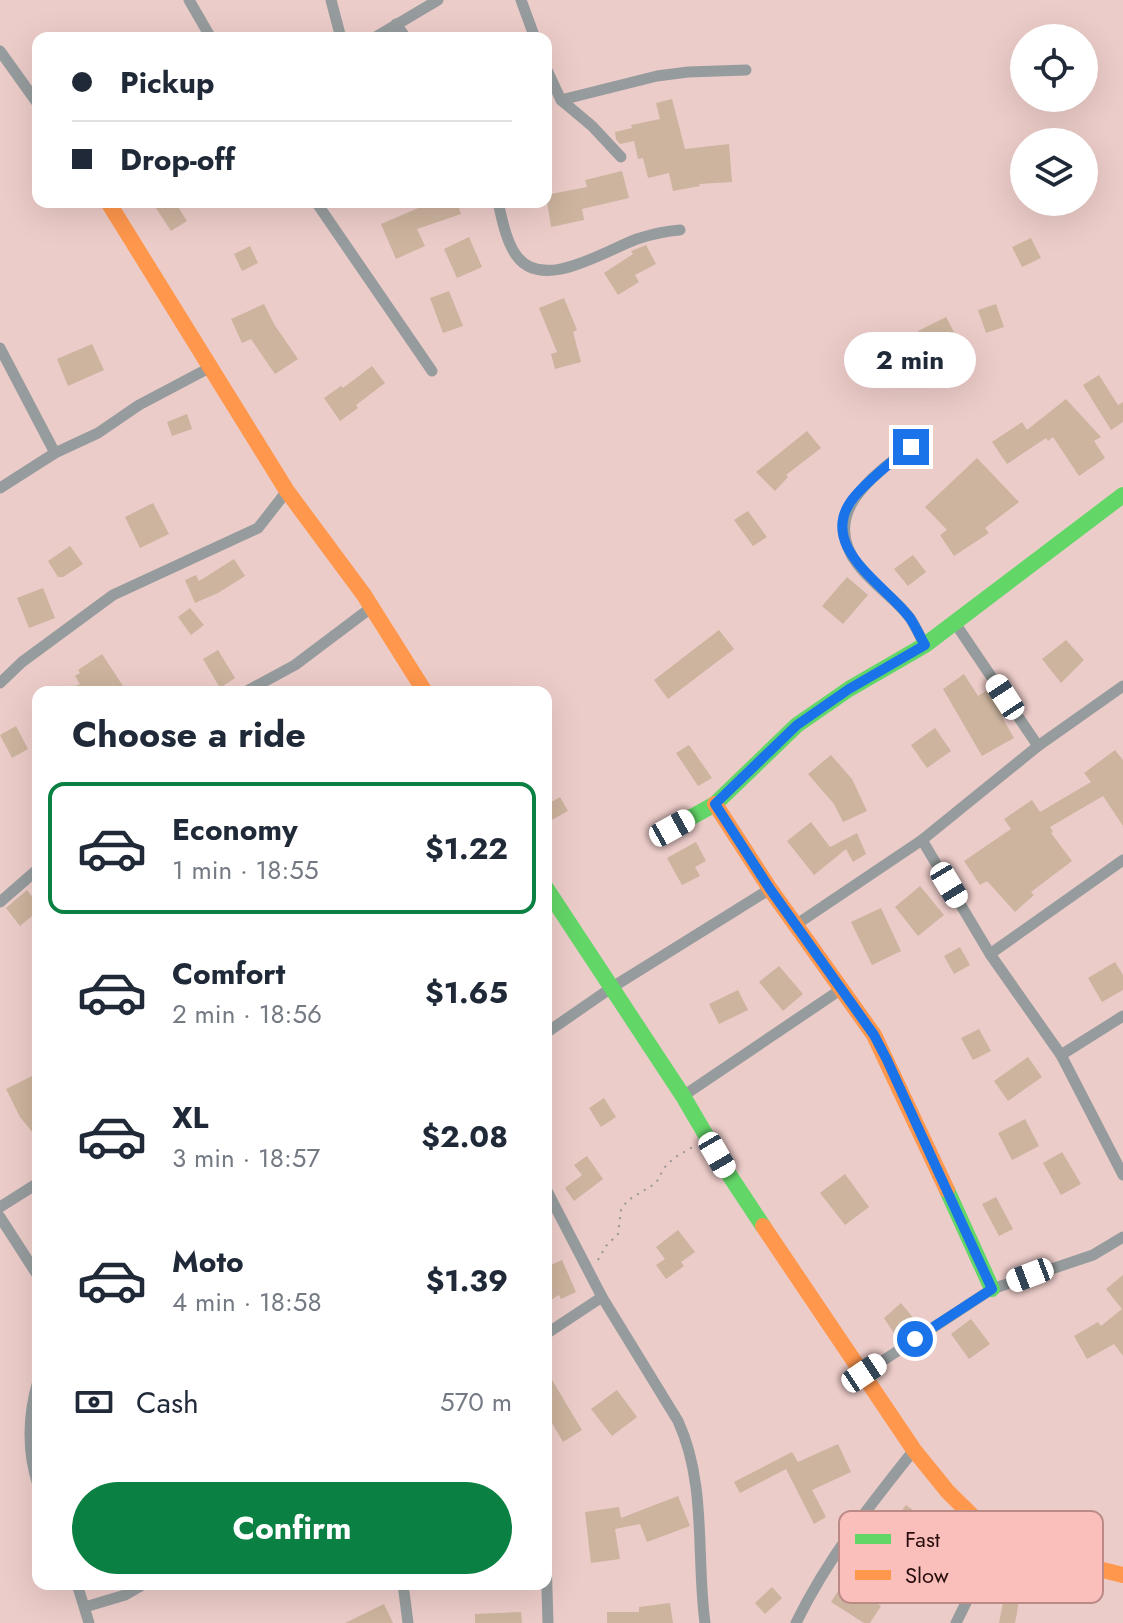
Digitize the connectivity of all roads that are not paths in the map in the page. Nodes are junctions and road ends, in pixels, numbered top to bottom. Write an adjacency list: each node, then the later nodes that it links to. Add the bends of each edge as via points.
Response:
1 (189, 0): 6 (street)
2 (331, 0): 7 (street)
3 (438, 0): 5 (street)
4 (521, 0): 10 (street)
5 (396, 24): 8 (street); 9 (street)
6 (208, 32)
7 (339, 32)
8 (383, 32)
9 (402, 32)
10 (533, 32)
11 (0, 51): 14 (street)
12 (746, 70): 15 (street, via 657,76)
13 (552, 81): 15 (street)
14 (32, 96)
15 (561, 100): 16 (street)
16 (621, 157)
17 (112, 208): 22 (street)
18 (320, 208): 23 (street)
19 (500, 208): 20 (street, via 517,257 530,268 546,271 564,270 638,239)
20 (680, 230)
21 (0, 348): 25 (street)
22 (211, 367): 25 (street); 27 (street)
23 (432, 371)
24 (924, 437): 31 (street, via 854,497 843,536 857,565 909,617)
25 (55, 453): 26 (street)
26 (0, 488)
27 (287, 491): 29 (street); 32 (street, via 258,528 113,595)
28 (1123, 495): 30 (street)
29 (372, 607): 33 (street, via 295,665); 34 (street)
30 (955, 623): 31 (street); 36 (street)
31 (925, 645): 37 (street, via 797,725)
32 (0, 683)
33 (256, 686)
34 (421, 686)
35 (1123, 686): 36 (street)
36 (1038, 746): 39 (street)
37 (715, 804): 38 (street); 42 (street)
38 (672, 828)
39 (922, 840): 45 (street); 46 (street)
40 (1123, 860): 46 (street)
41 (32, 874): 44 (street)
42 (770, 889): 45 (street); 47 (street)
43 (552, 897): 47 (street)
44 (0, 902)
45 (797, 924): 48 (street)
46 (990, 954): 51 (street)
47 (611, 988): 50 (street); 52 (street)
48 (840, 990): 52 (street); 60 (street, via 887,1060)
49 (1123, 1016): 51 (street)
50 (552, 1029)
51 (1061, 1055): 53 (street)
52 (683, 1096): 63 (street, via 744,1197)
53 (1123, 1175)
54 (32, 1187): 56 (street)
55 (552, 1201): 61 (street)
56 (0, 1207)
57 (0, 1217): 59 (street)
58 (1123, 1237): 60 (street, via 1093,1255)
59 (32, 1267)
60 (992, 1289): 63 (street)
61 (602, 1297): 62 (street); 81 (street, via 686,1439 698,1511)
62 (552, 1330)
63 (864, 1373): 65 (street)
64 (32, 1401): 66 (street)
65 (914, 1450): 67 (street); 68 (street)
66 (32, 1451)
67 (865, 1511)
68 (967, 1511)
69 (839, 1546): 82 (street)
70 (1103, 1570): 71 (street)
71 (1123, 1575)
72 (79, 1590): 77 (street)
73 (134, 1590): 77 (street)
74 (404, 1590): 79 (street)
75 (547, 1590): 80 (street)
76 (966, 1603): 83 (street)
77 (85, 1607): 78 (street)
78 (89, 1623)
79 (408, 1623)
80 (548, 1623)
81 (705, 1623)
82 (796, 1623)
83 (956, 1623)

